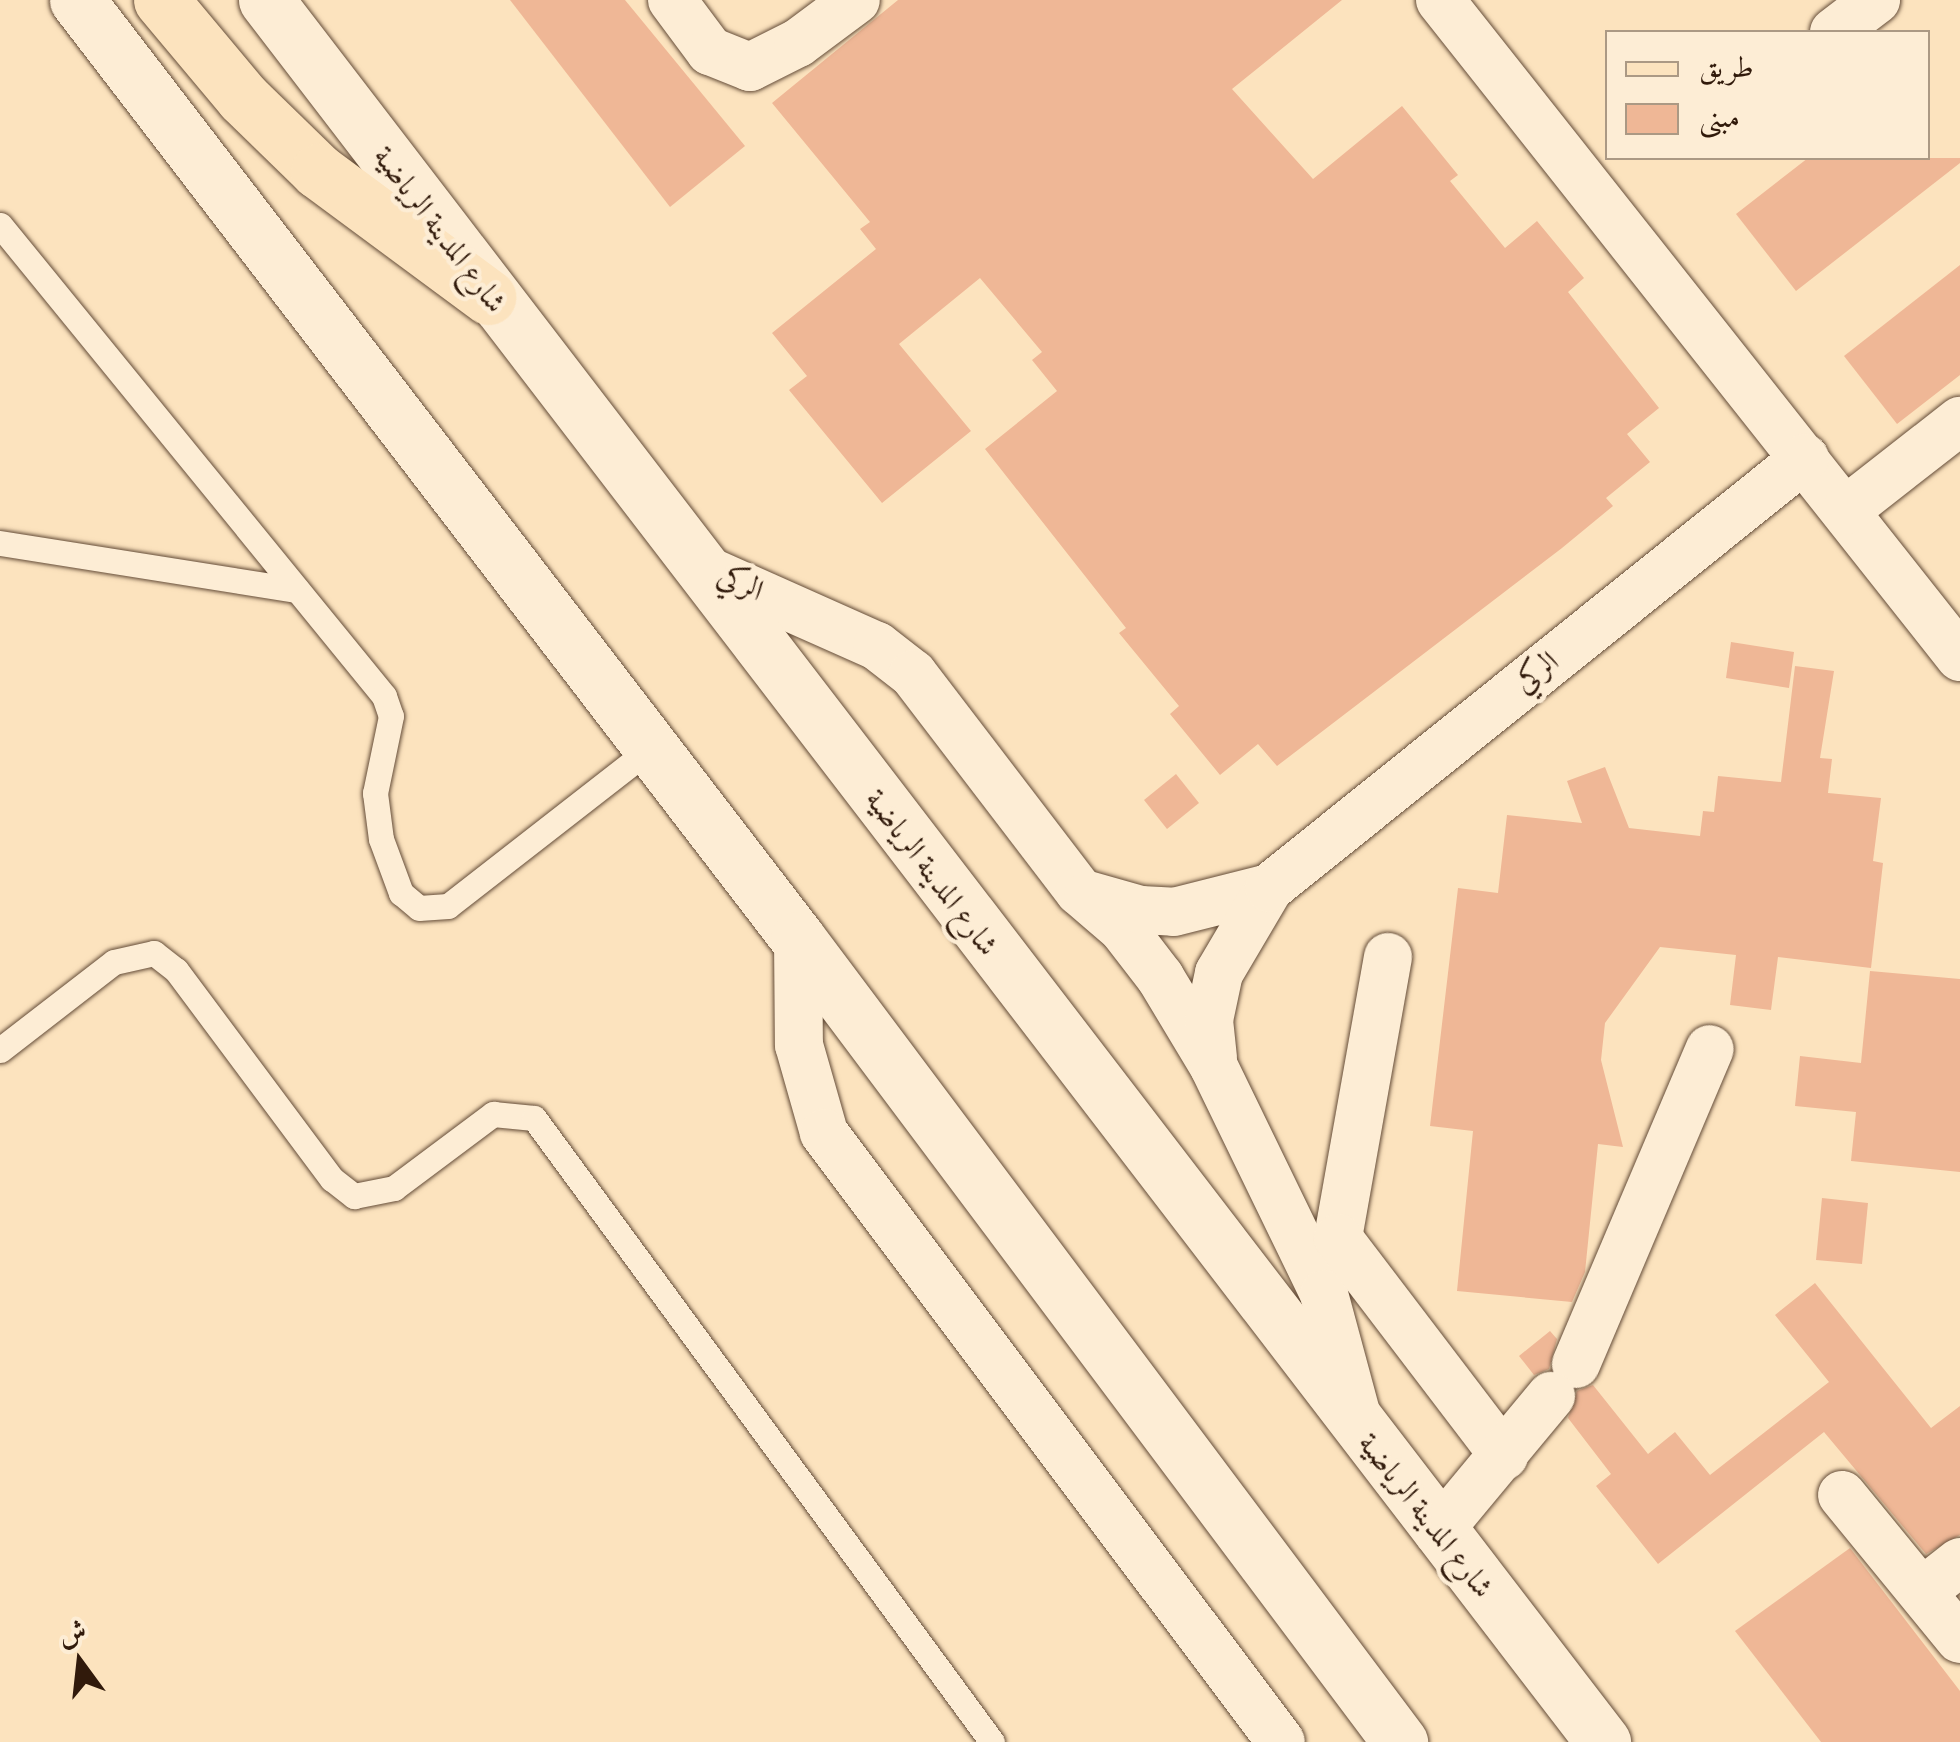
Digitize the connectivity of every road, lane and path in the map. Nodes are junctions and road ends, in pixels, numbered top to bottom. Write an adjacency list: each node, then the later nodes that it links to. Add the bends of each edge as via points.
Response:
1 (77, 0): 18 (main road)
2 (161, 0): 10 (main road, via 243,98 318,171)
3 (266, 0): 10 (main road, شارع المدينة الرياضية)
4 (672, 0): 5 (street, via 710,51 750,67 798,43)
5 (856, 0)
6 (1876, 0): 8 (street)
7 (1452, 4): 12 (street)
8 (1837, 30)
9 (0, 225): 16 (lane)
10 (488, 297): 15 (main road, شارع المدينة الرياضية)
11 (1960, 422): 13 (street)
12 (1805, 458): 13 (street); 19 (street, الركي)
13 (1846, 510): 17 (street)
14 (0, 543): 16 (lane)
15 (695, 565): 20 (street, الركي, via 878,646 913,674); 26 (main road, شارع المدينة الرياضية)
16 (297, 590): 18 (lane, via 384,696 390,716 375,793 381,839 401,893 418,908 448,906)
17 (1960, 657)
18 (651, 748): 21 (main road)
19 (1269, 888): 20 (street, الركي, via 1174,912 1109,904); 25 (street, الركي, via 1211,996)
20 (1079, 891): 25 (street, الركي, via 1142,953)
21 (798, 939): 34 (street, via 800,1045 824,1133); 35 (main road)
22 (1388, 957): 27 (street, via 1338,1238)
23 (1710, 1049): 27 (street, via 1564,1380)
24 (0, 1050): 33 (lane, via 114,962 154,953 176,970 332,1178 354,1196 394,1188 493,1114 534,1118)
25 (1214, 1066): 26 (street, الركي, via 1324,1294)
26 (1364, 1438): 29 (main road, شارع المدينة الرياضية)
27 (1504, 1456): 29 (street)
28 (1842, 1495): 31 (street)
29 (1438, 1532): 36 (main road, شارع المدينة الرياضية)
30 (1960, 1562): 31 (street)
31 (1922, 1591): 32 (street)
32 (1960, 1639)
33 (992, 1742)
34 (1281, 1742)
35 (1400, 1742)
36 (1603, 1742)

